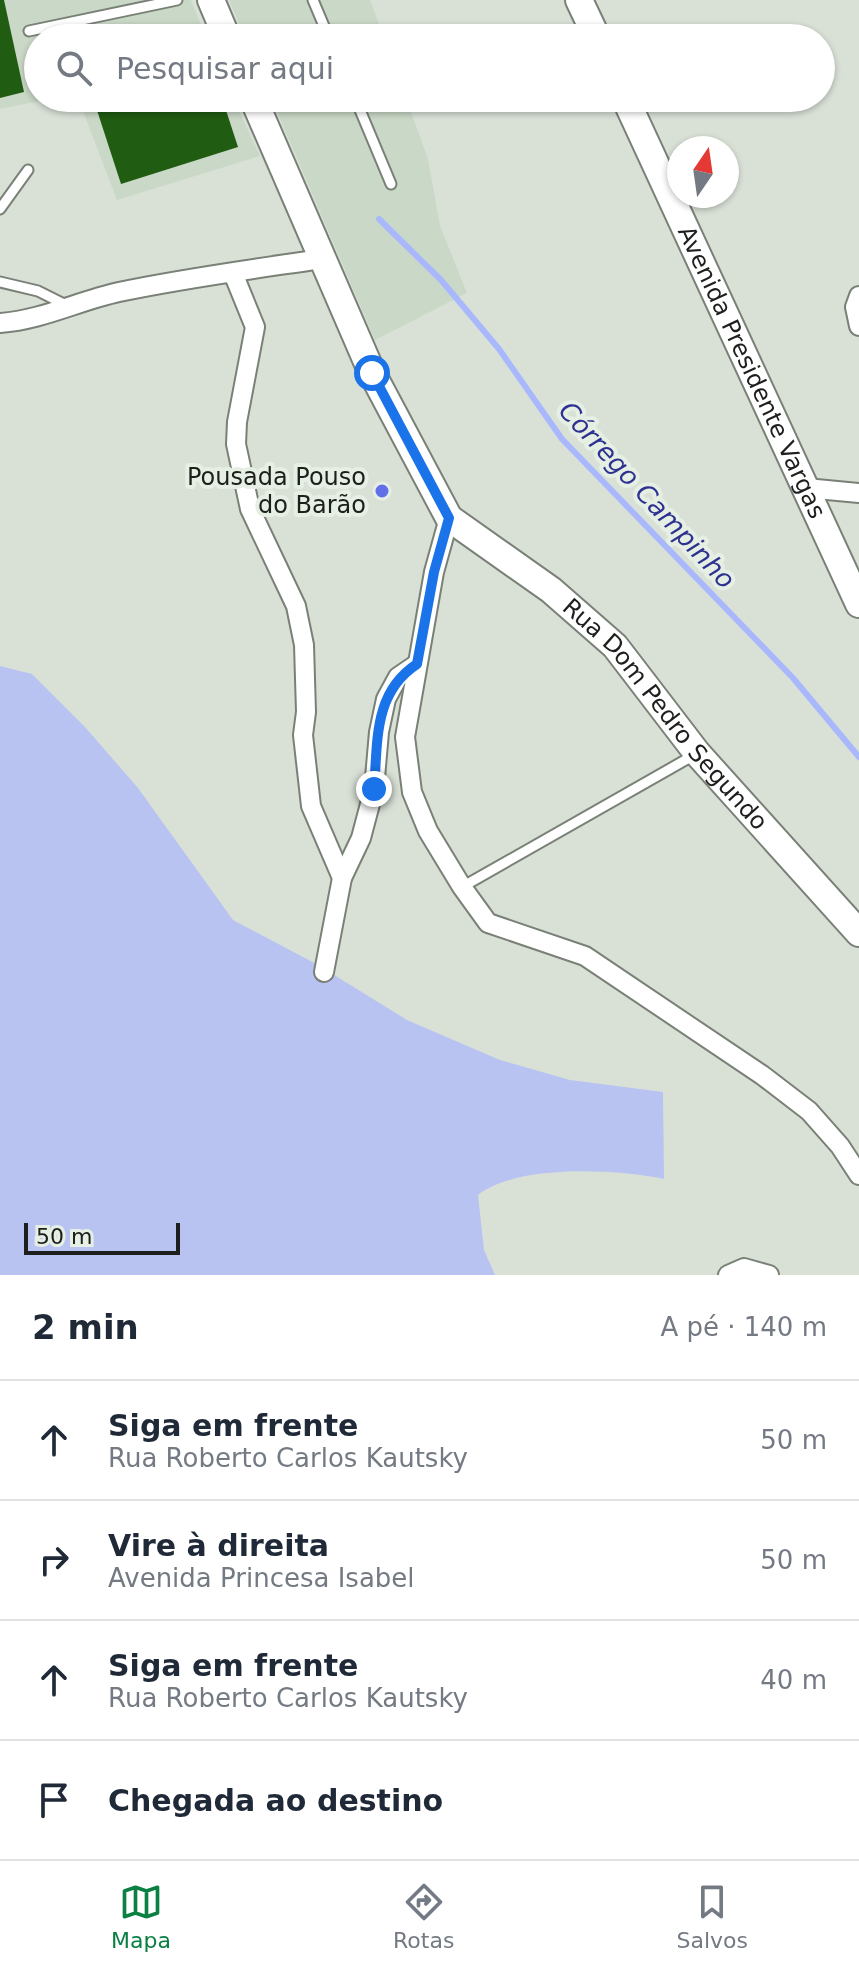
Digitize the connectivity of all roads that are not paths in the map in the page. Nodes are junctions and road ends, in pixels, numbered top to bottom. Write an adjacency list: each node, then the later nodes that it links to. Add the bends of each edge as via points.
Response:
1 (177, 0): 5 (lane)
2 (211, 0): 6 (street)
3 (313, 0): 7 (lane)
4 (579, 0): 8 (street)
5 (62, 24)
6 (221, 24)
7 (323, 24)
8 (590, 24)
9 (259, 112): 15 (street)
10 (361, 112): 13 (lane)
11 (631, 112): 22 (street, Avenida Presidente Vargas)
12 (28, 170): 14 (lane)
13 (391, 184)
14 (0, 209)
15 (321, 259): 16 (street); 24 (street, via 372,373)
16 (233, 273): 19 (street); 28 (street, via 255,327 236,444 250,509 296,606 304,645 303,735 309,792)
17 (0, 282): 19 (lane, via 38,291)
18 (859, 296): 21 (street)
19 (66, 305): 20 (street, via 30,321)
20 (0, 323)
21 (859, 326)
22 (806, 488): 23 (street); 25 (street, Avenida Presidente Vargas)
23 (859, 493)
24 (449, 518): 26 (street); 27 (street, Rua Dom Pedro Segundo, via 551,590 615,646)
25 (859, 604)
26 (417, 664): 28 (street, via 398,677 386,699 374,789 361,838); 29 (street, via 405,737 412,792 428,831)
27 (697, 753): 29 (lane); 30 (street, Rua Dom Pedro Segundo)
28 (342, 878): 31 (street)
29 (462, 887): 32 (street, via 488,923 585,956 762,1075 809,1111)
30 (859, 933)
31 (324, 972)
32 (859, 1175)
33 (728, 1275): 34 (street, via 744,1268)
34 (769, 1275)

